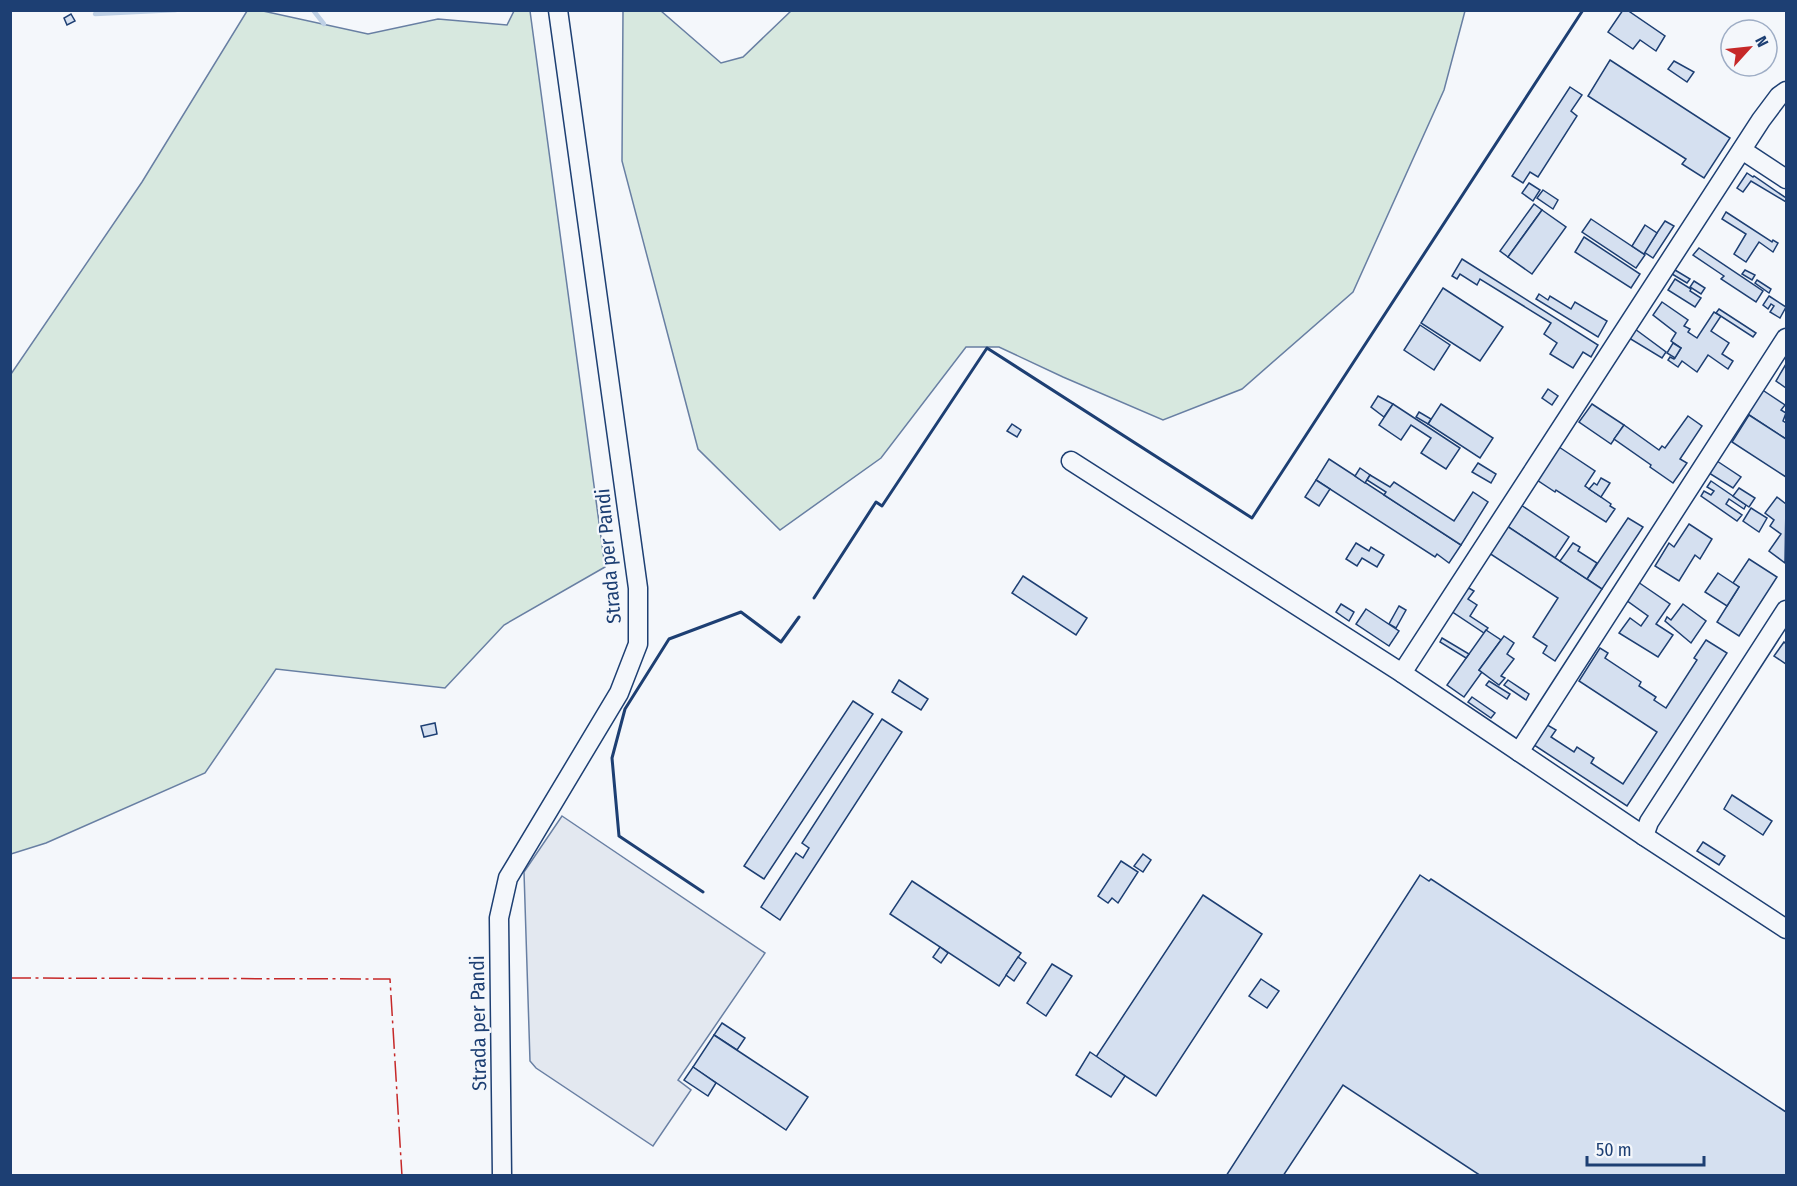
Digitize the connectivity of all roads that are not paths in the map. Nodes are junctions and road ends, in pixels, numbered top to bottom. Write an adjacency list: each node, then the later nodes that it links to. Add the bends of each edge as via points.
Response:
1 (558, 10): 12 (street, Strada per Pandi, via 638,588 638,644 619,693 508,878 500,918)
2 (1786, 91): 3 (street)
3 (1742, 150): 4 (street); 8 (street)
4 (1786, 179)
5 (1786, 338): 9 (street)
6 (1071, 461): 8 (street)
7 (1786, 610): 10 (street, via 1649,822)
8 (1402, 673): 9 (street)
9 (1519, 752): 10 (street)
10 (1644, 836): 11 (street)
11 (1786, 929)
12 (502, 1176)

